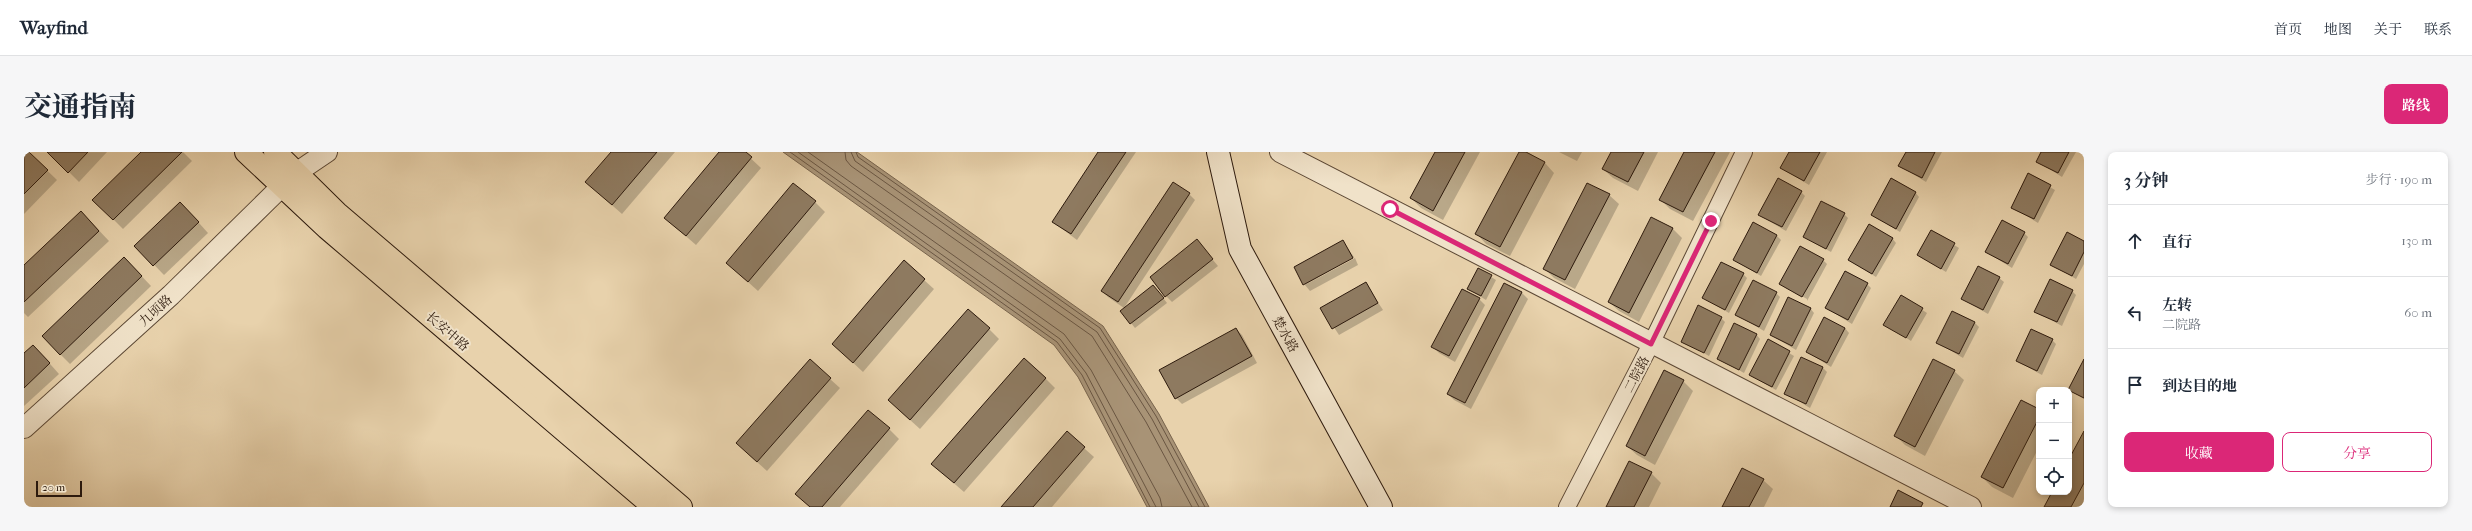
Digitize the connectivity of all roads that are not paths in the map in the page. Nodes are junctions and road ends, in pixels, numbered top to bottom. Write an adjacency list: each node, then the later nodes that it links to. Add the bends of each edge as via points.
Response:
1 (246, 152): 7 (main road, 长安中路)
2 (275, 152): 7 (main road, 长安中路)
3 (327, 152): 7 (street, 九顷路)
4 (1218, 152): 12 (main road, 楚水路, via 1240,250)
5 (1280, 152): 8 (street)
6 (1744, 152): 8 (street, 二院路)
7 (289, 180): 9 (street, 九顷路, via 171,296); 10 (main road, 长安中路); 11 (main road, 长安中路, via 338,213)
8 (1651, 344): 13 (street, 二院路); 14 (street)
9 (24, 428)
10 (654, 507)
11 (681, 507)
12 (1381, 507)
13 (1567, 507)
14 (1971, 507)

